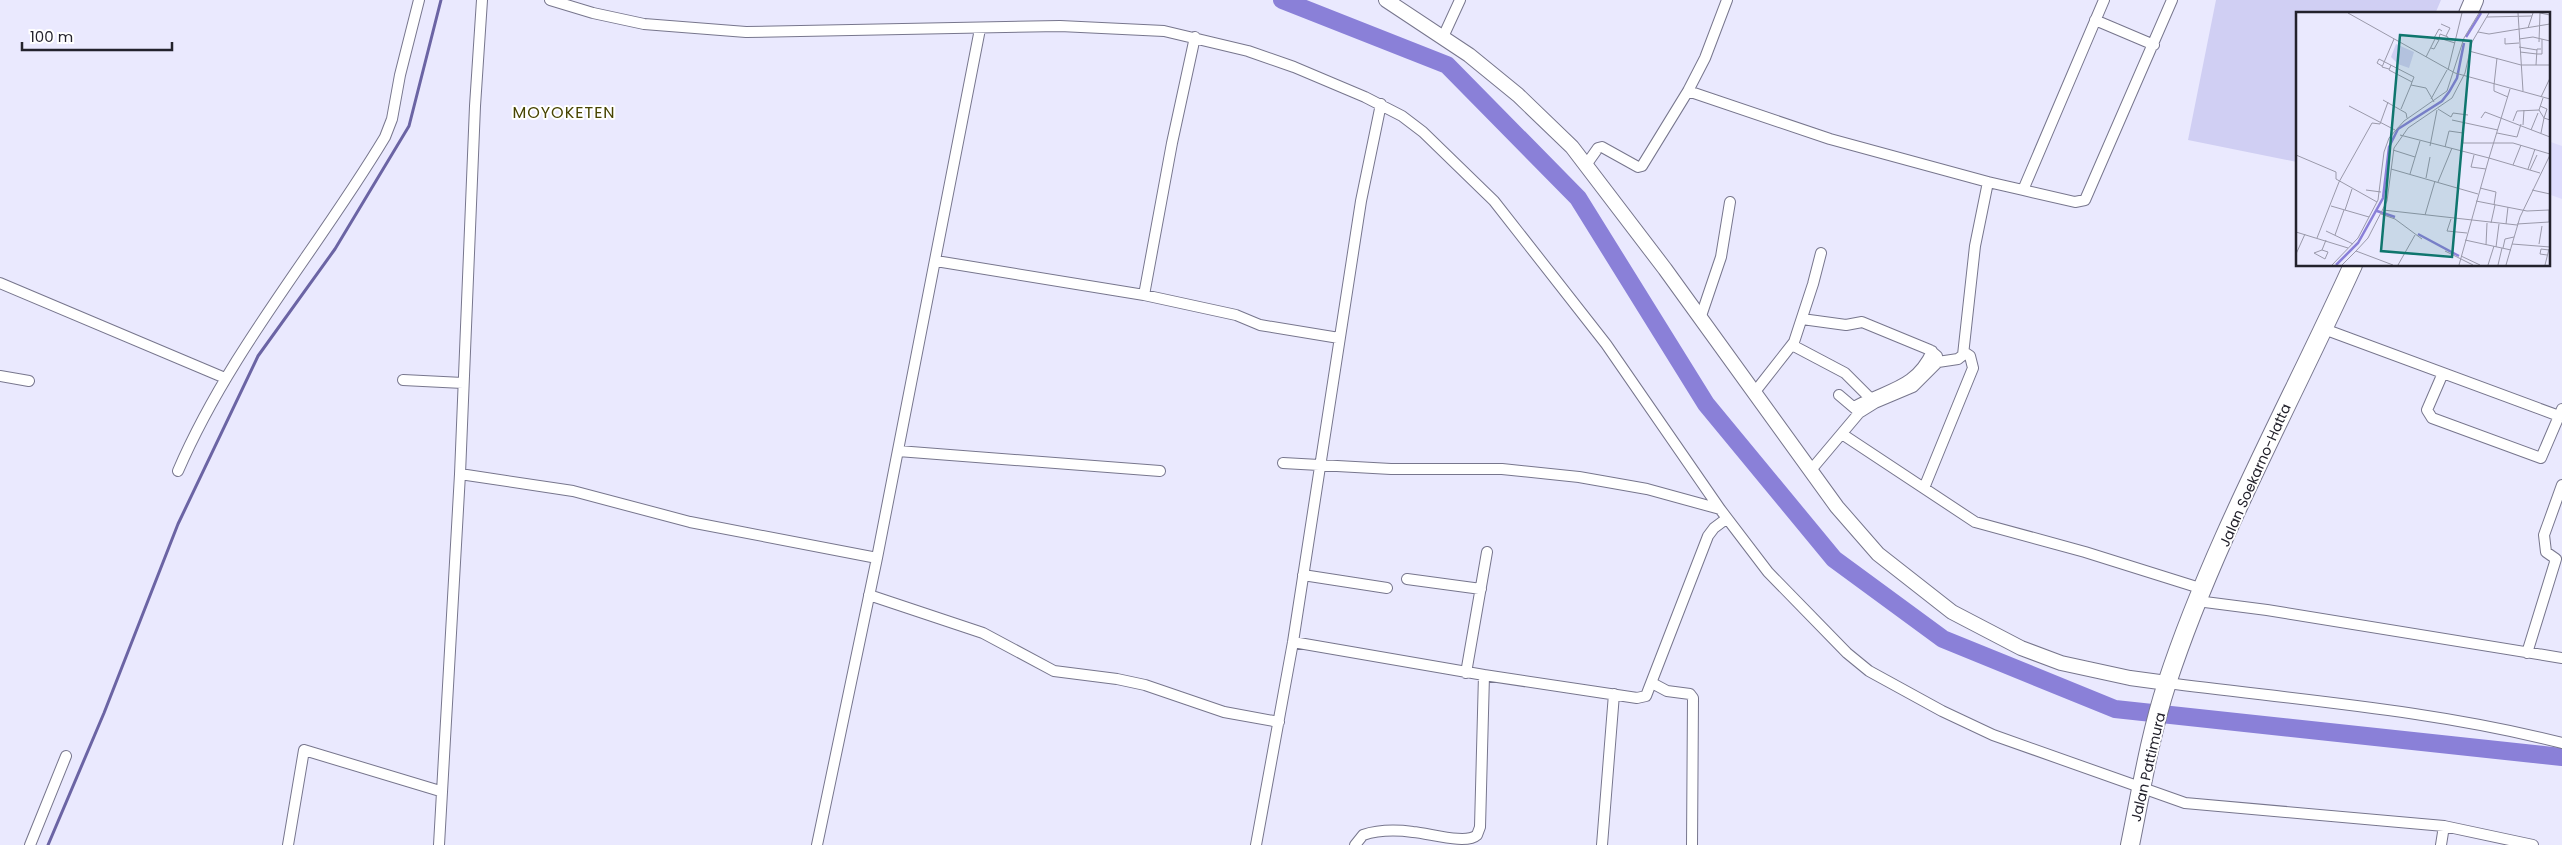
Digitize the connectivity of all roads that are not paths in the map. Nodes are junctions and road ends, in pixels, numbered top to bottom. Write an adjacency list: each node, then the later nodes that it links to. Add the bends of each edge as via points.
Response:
1 (419, 0): 37 (street, via 387,132)
2 (482, 0): 40 (street)
3 (550, 0): 12 (street, via 623,20 709,30)
4 (1386, 0): 14 (street)
5 (1460, 0): 14 (street)
6 (1727, 0): 16 (street, via 1705,58)
7 (2104, 0): 11 (street)
8 (2172, 0): 15 (street)
9 (2474, 0): 10 (highway)
10 (2469, 12)
11 (2095, 20): 15 (street); 20 (street)
12 (980, 29): 13 (street, via 1090,26); 23 (street)
13 (1194, 37): 17 (street, via 1294,67); 26 (street)
14 (1443, 37): 18 (street, via 1518,95)
15 (2154, 45): 20 (street, via 2085,200 2075,202)
16 (1688, 91): 18 (street, via 1642,166 1638,167 1602,147); 19 (street, via 1830,139)
17 (1381, 104): 30 (street, via 1361,201); 56 (street, via 1423,132 1507,217 1606,344)
18 (1586, 165): 27 (street)
19 (1988, 182): 20 (street); 33 (street, via 1975,246)
20 (2023, 190)
21 (1730, 202): 27 (street, via 1721,257)
22 (1821, 253): 28 (street)
23 (936, 261): 26 (street); 47 (street)
24 (2353, 266): 29 (highway, Jalan Soekarno-Hatta)
25 (0, 284): 37 (street)
26 (1144, 296): 30 (street, via 1236,315 1260,325)
27 (1700, 319): 41 (street)
28 (1802, 319): 31 (street); 32 (street, via 1846,325 1862,322)
29 (2324, 329): 35 (street); 66 (highway, Jalan Soekarno-Hatta)
30 (1339, 338): 49 (street)
31 (1792, 345): 41 (street); 43 (street, via 1845,374)
32 (1932, 351): 34 (street); 43 (street, via 1917,375)
33 (1964, 352): 34 (street, via 1958,359); 55 (street, via 1970,356 1973,368)
34 (1938, 362): 43 (street, via 1913,387)
35 (2442, 373): 45 (street); 45 (street, via 2427,410 2432,418 2541,458)
36 (0, 376): 39 (street)
37 (225, 378): 51 (street, via 198,424)
38 (403, 380): 40 (street)
39 (29, 381)
40 (463, 382): 53 (street)
41 (1754, 393): 50 (street)
42 (1839, 395): 44 (street)
43 (1873, 400): 44 (street)
44 (1857, 410): 46 (street)
45 (2561, 412)
46 (1842, 434): 50 (street); 55 (street)
47 (898, 451): 52 (street); 59 (street)
48 (1283, 463): 49 (street)
49 (1321, 464): 56 (street, via 1390,469 1502,469 1569,476 1647,489); 61 (street)
50 (1811, 470): 73 (street, via 1869,546 1952,612 2021,648 2062,663)
51 (178, 471)
52 (1160, 471)
53 (460, 474): 59 (street, via 573,491 690,522); 79 (street)
54 (2562, 485): 60 (street, via 2543,540 2546,552)
55 (1924, 488): 66 (street, via 1968,518 1986,526 2085,552)
56 (1720, 510): 57 (street)
57 (1726, 518): 72 (street, via 1708,536); 78 (street, via 1792,599 1869,671 1993,735)
58 (1487, 552): 64 (street)
59 (877, 558): 65 (street)
60 (2559, 559): 68 (street)
61 (1304, 575): 63 (street); 67 (street)
62 (1407, 579): 64 (street)
63 (1388, 588)
64 (1482, 589): 70 (street)
65 (869, 595): 75 (street, via 983,634 1054,671 1136,683 1224,712); 84 (street)
66 (2200, 595): 68 (street, via 2267,610); 73 (highway, Jalan Soekarno-Hatta)
67 (1293, 642): 70 (street); 75 (street)
68 (2527, 653): 69 (street)
69 (2562, 658)
70 (1466, 672): 71 (street)
71 (1484, 675): 74 (street); 86 (street, via 1480,827 1477,835 1467,840 1414,832 1373,833 1363,835)
72 (1652, 683): 74 (street, via 1643,697); 88 (street, via 1667,691 1690,694 1693,698)
73 (2166, 686): 76 (street, via 2409,714 2512,730); 78 (highway, Jalan Pattimura)
74 (1614, 694): 87 (street)
75 (1279, 722): 85 (street)
76 (2562, 743)
77 (66, 756): 81 (street)
78 (2142, 787): 80 (street, via 2168,798 2201,806); 89 (highway, Jalan Pattimura)
79 (440, 791): 82 (street, via 304,750); 83 (street)
80 (2444, 826): 90 (street); 91 (street)
81 (30, 845)
82 (288, 845)
83 (439, 845)
84 (816, 845)
85 (1256, 845)
86 (1355, 845)
87 (1602, 845)
88 (1692, 845)
89 (2130, 845)
90 (2441, 845)
91 (2533, 845)

